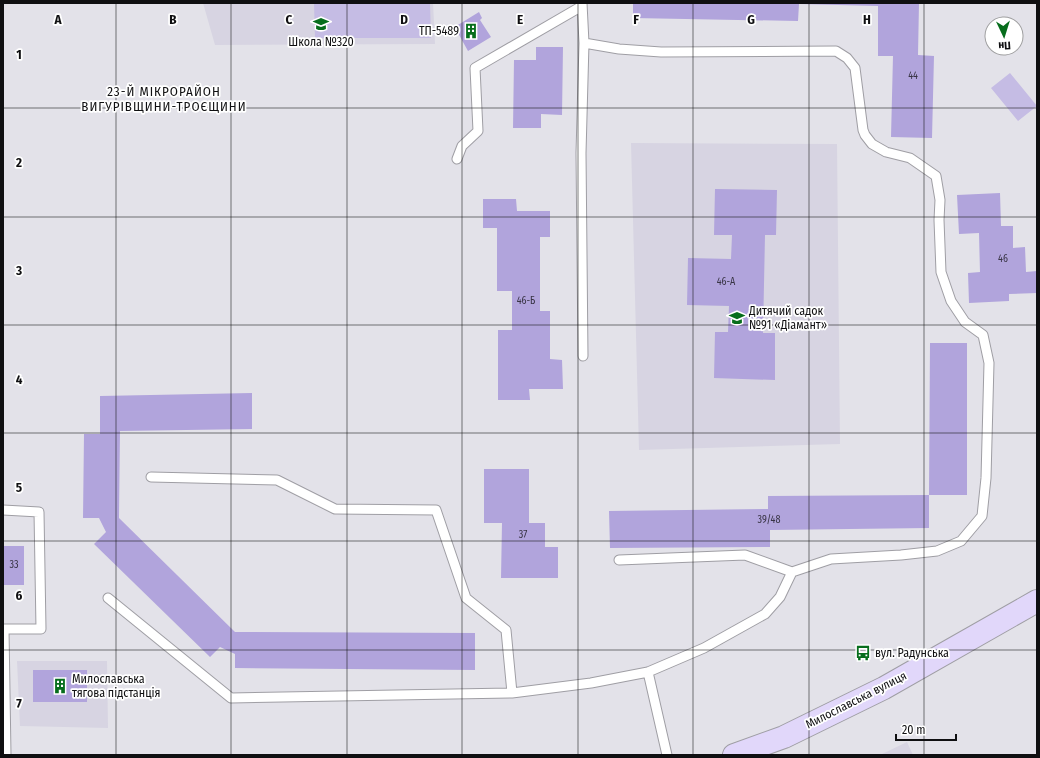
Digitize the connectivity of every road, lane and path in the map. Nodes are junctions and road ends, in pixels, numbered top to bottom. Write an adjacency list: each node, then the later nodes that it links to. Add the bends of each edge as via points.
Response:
1 (582, 4): 2 (lane); 3 (lane, via 476,68 478,130 462,146)
2 (584, 44): 4 (lane, via 581,153); 8 (lane, via 660,52 836,51 847,58 855,68 863,130 872,144 886,152 910,158 936,176 940,200 941,272 951,301 965,322 983,335 990,363 986,478 982,516 961,541 937,551 831,559)
3 (457, 159)
4 (583, 356)
5 (151, 477): 13 (lane, via 277,480 335,509 436,510 466,598 506,630)
6 (3, 510): 11 (lane, via 39,512 41,629)
7 (619, 560): 8 (lane, via 745,555)
8 (792, 572): 12 (lane, via 780,597 765,614 704,648)
9 (108, 598): 13 (lane, via 231,698)
10 (1037, 601): 16 (main road, Милославська вулиця, via 884,688 784,737)
11 (4, 629): 14 (lane)
12 (648, 672): 13 (lane); 15 (lane)
13 (512, 694)
14 (6, 755)
15 (667, 755)
16 (734, 755)

